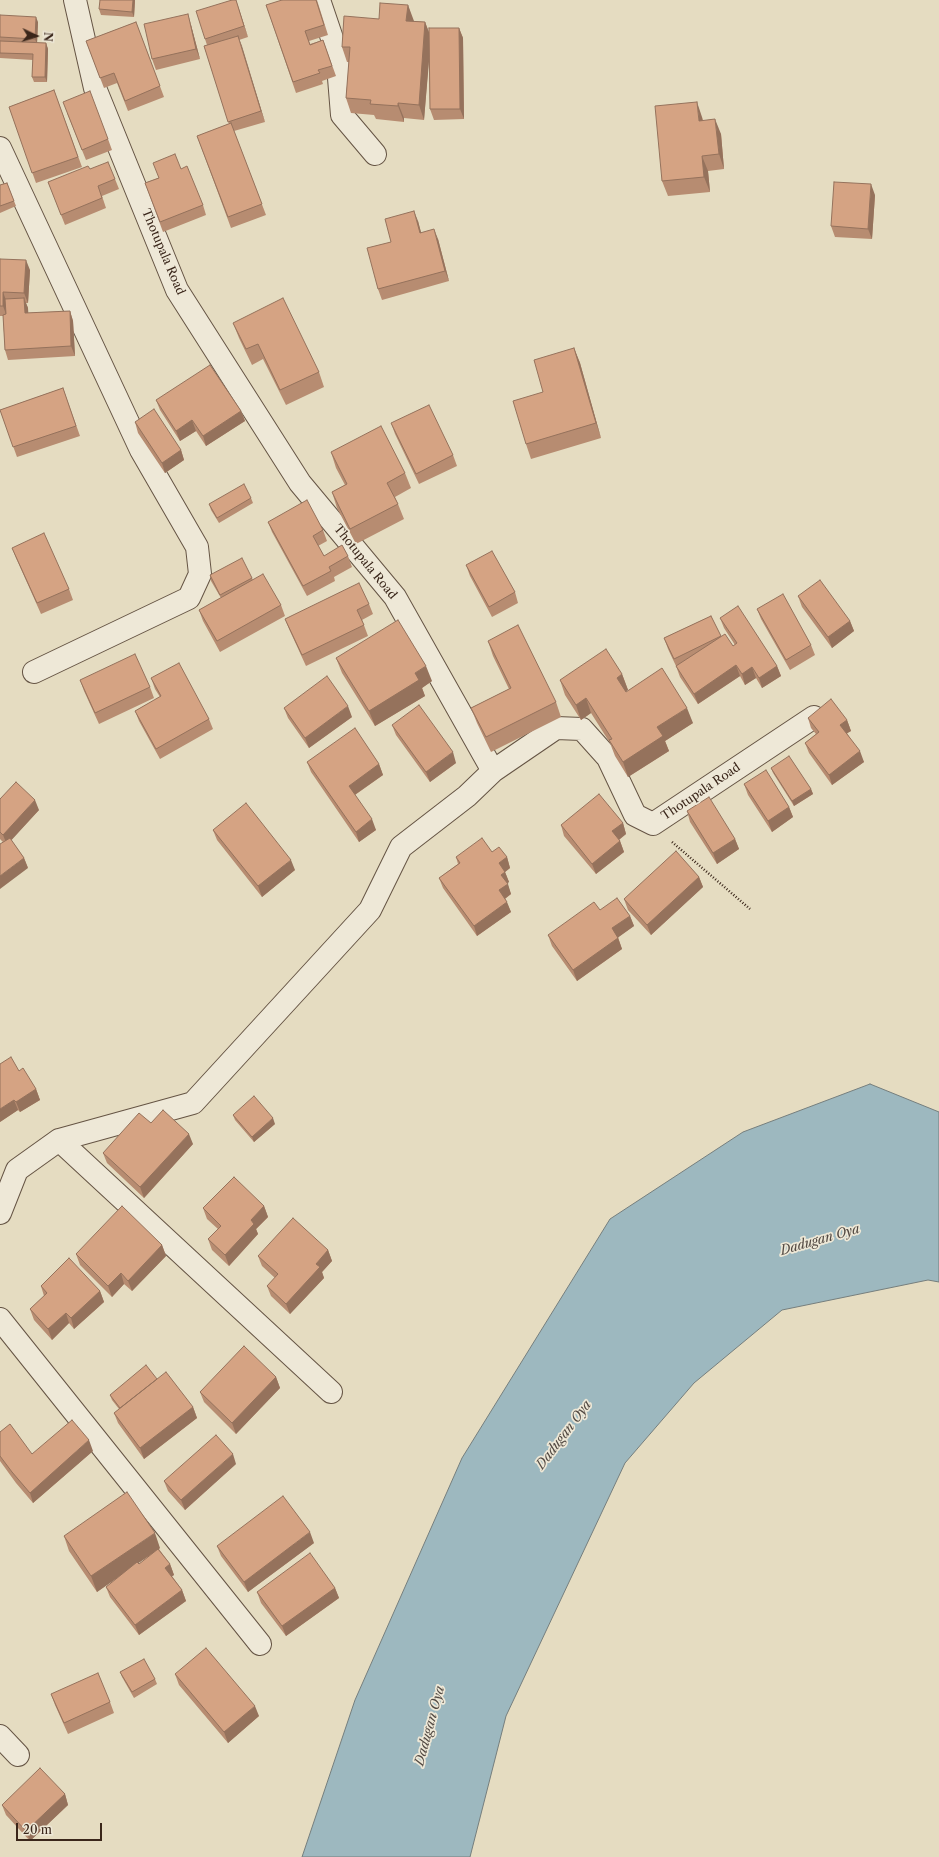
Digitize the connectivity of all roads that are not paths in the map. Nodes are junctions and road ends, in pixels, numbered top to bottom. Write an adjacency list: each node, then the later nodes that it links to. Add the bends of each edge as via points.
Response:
1 (75, 0): 7 (street, Thotupala Road, via 94,88 177,290 300,483 395,597)
2 (319, 0): 4 (street, via 338,53 342,115)
3 (0, 148): 5 (street, via 141,450 197,547 200,574 189,598)
4 (375, 154)
5 (34, 672)
6 (814, 716): 7 (street, Thotupala Road, via 653,824 635,814 608,758 582,728 556,728)
7 (493, 771): 8 (street, via 467,796 401,847 370,910 193,1103)
8 (59, 1140): 9 (street, via 17,1170); 11 (street)
9 (0, 1212)
10 (0, 1319): 12 (street)
11 (331, 1392)
12 (260, 1644)
13 (0, 1736): 14 (street)
14 (18, 1755)

